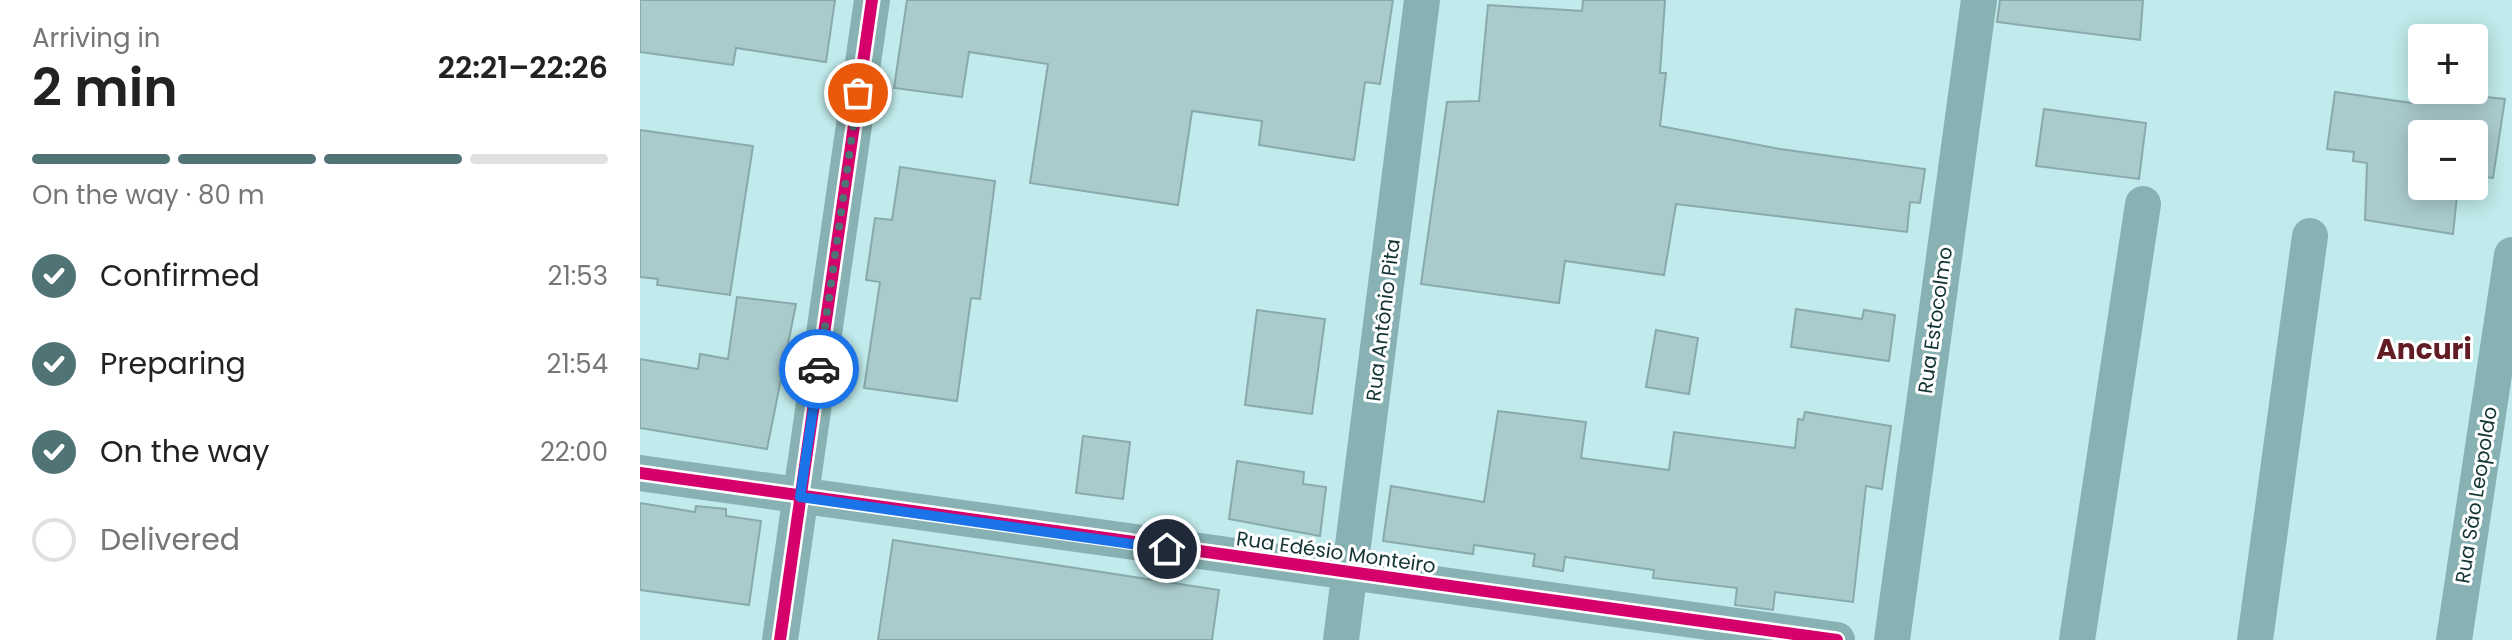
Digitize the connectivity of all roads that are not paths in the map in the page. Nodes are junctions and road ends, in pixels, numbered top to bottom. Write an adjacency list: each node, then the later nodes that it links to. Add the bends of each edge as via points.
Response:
1 (872, 0): 8 (street)
2 (1422, 0): 9 (street, Rua Antônio Pita)
3 (1979, 0): 13 (street, Rua Estocolmo)
4 (2143, 204): 14 (street)
5 (2310, 236): 15 (street)
6 (2512, 255): 16 (street, Rua São Leopoldo)
7 (640, 473): 8 (street, Rua Edésio Monteiro)
8 (800, 497): 9 (street, Rua Edésio Monteiro); 10 (street)
9 (1351, 575): 11 (street, Rua Antônio Pita); 12 (street, Rua Edésio Monteiro)
10 (780, 640)
11 (1341, 640)
12 (1837, 640)
13 (1892, 640)
14 (2077, 640)
15 (2255, 640)
16 (2454, 640)

